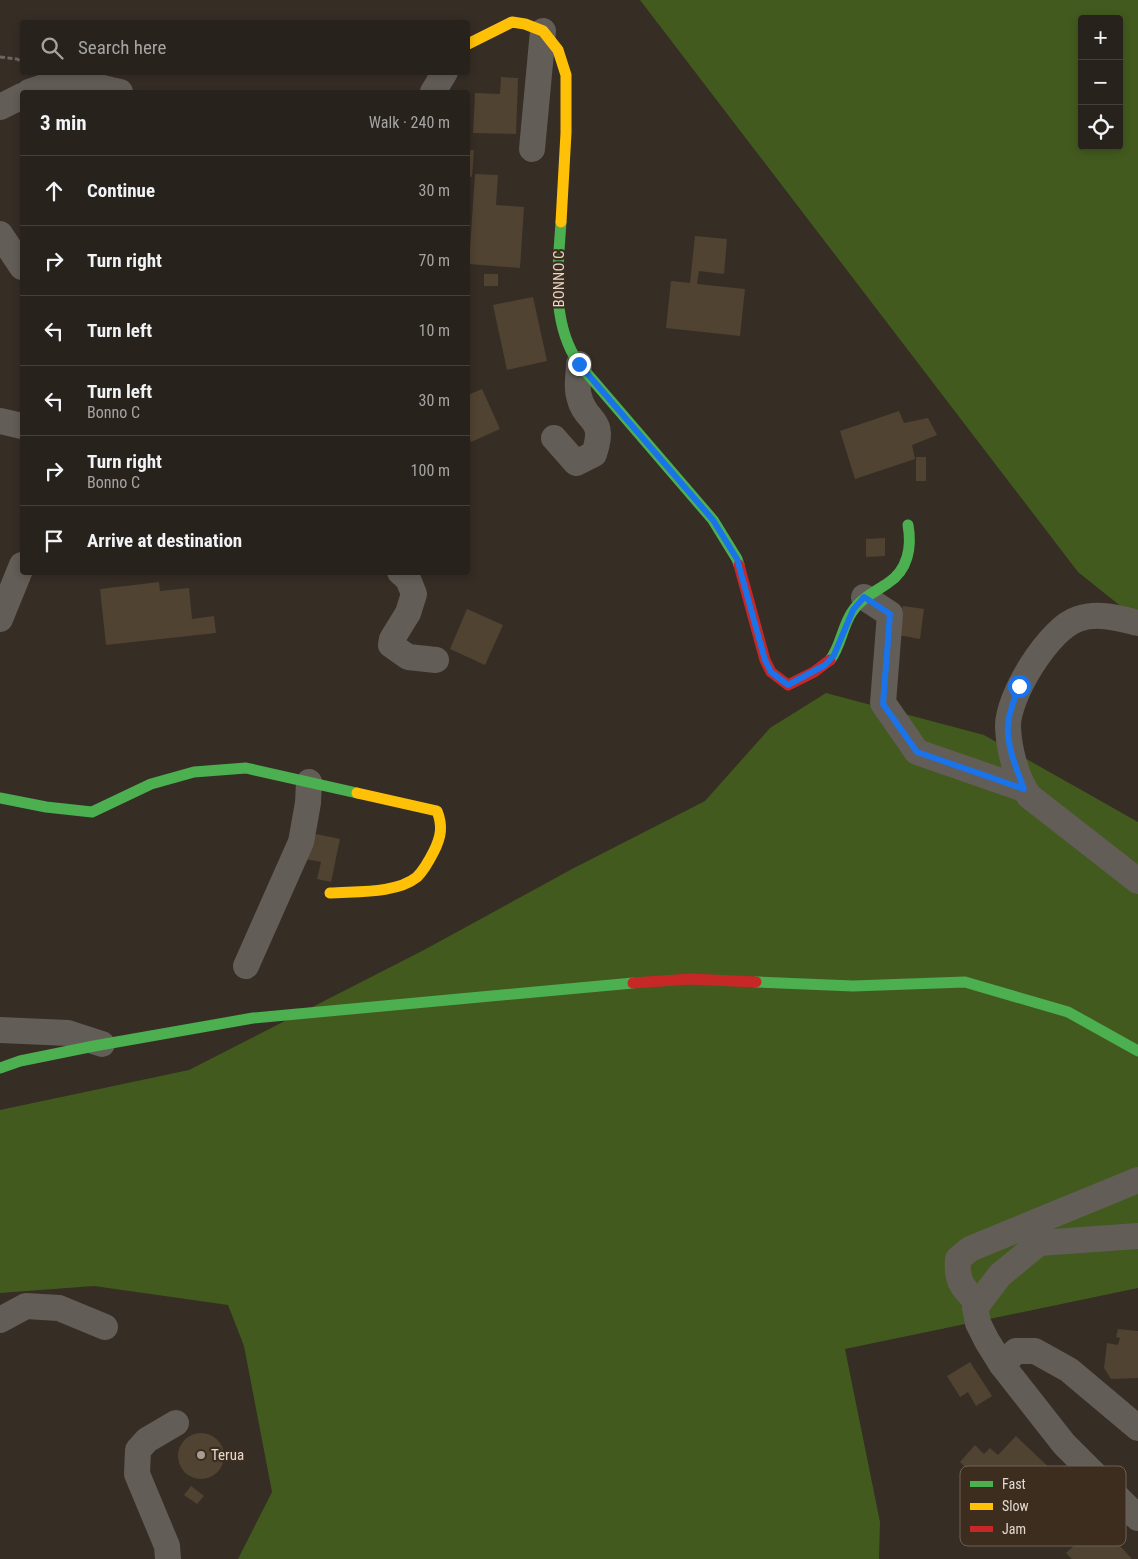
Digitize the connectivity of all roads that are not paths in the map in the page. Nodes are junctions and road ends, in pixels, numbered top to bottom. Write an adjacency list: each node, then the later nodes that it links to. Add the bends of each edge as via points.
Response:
1 (543, 32): 2 (street, via 512,22); 9 (street); 12 (street, BONNO C, via 558,50 566,75 558,310 570,350)
2 (470, 43)
3 (443, 75): 6 (street)
4 (35, 90): 5 (street, via 56,83 75,82)
5 (111, 90)
6 (434, 90)
7 (20, 97): 8 (street)
8 (0, 107)
9 (532, 149)
10 (0, 234): 11 (street)
11 (20, 264)
12 (579, 364): 15 (street, via 578,395 583,409 597,424 599,440 594,454 576,463); 19 (street, BONNO C, via 713,520 737,559 771,672 788,685 825,665 834,655 853,610)
13 (0, 421): 14 (street)
14 (20, 426)
15 (554, 438)
16 (908, 525): 19 (street, BONNO C, via 911,538 907,561 890,582)
17 (20, 570): 20 (street)
18 (403, 575): 22 (street, via 414,594 391,645 408,657)
19 (864, 597): 24 (street, via 890,614 883,704 917,752)
20 (0, 619)
21 (1138, 624): 24 (street, via 1115,617 1076,619 1049,642 1034,662 1019,686 1008,726 1012,756)
22 (436, 660)
23 (309, 782): 25 (street, via 246,768 194,772 151,784 92,812); 27 (street, via 437,811 443,824 427,865 414,879 391,888); 28 (street, via 301,842)
24 (1024, 789): 26 (street)
25 (0, 798)
26 (1138, 881)
27 (330, 893)
28 (246, 966)
29 (0, 1030): 30 (street, via 68,1033)
30 (102, 1044): 31 (street, via 252,1018 690,979 853,986 965,982 1068,1012); 32 (street)
31 (1138, 1051)
32 (0, 1068)
33 (1138, 1180): 35 (street, via 970,1249 958,1259 957,1270 961,1286)
34 (1138, 1236): 35 (street, via 1039,1243 1000,1275)
35 (978, 1303): 38 (street, via 975,1308 978,1323)
36 (0, 1320): 37 (street, via 26,1306 59,1308)
37 (105, 1327)
38 (1002, 1365): 40 (street, via 1016,1351 1035,1351 1069,1370); 41 (street, via 1064,1444)
39 (176, 1423): 44 (street, via 147,1440 138,1450 137,1474 167,1546)
40 (1138, 1428)
41 (1086, 1466)
42 (1126, 1506): 43 (street)
43 (1138, 1518)
44 (168, 1559)

